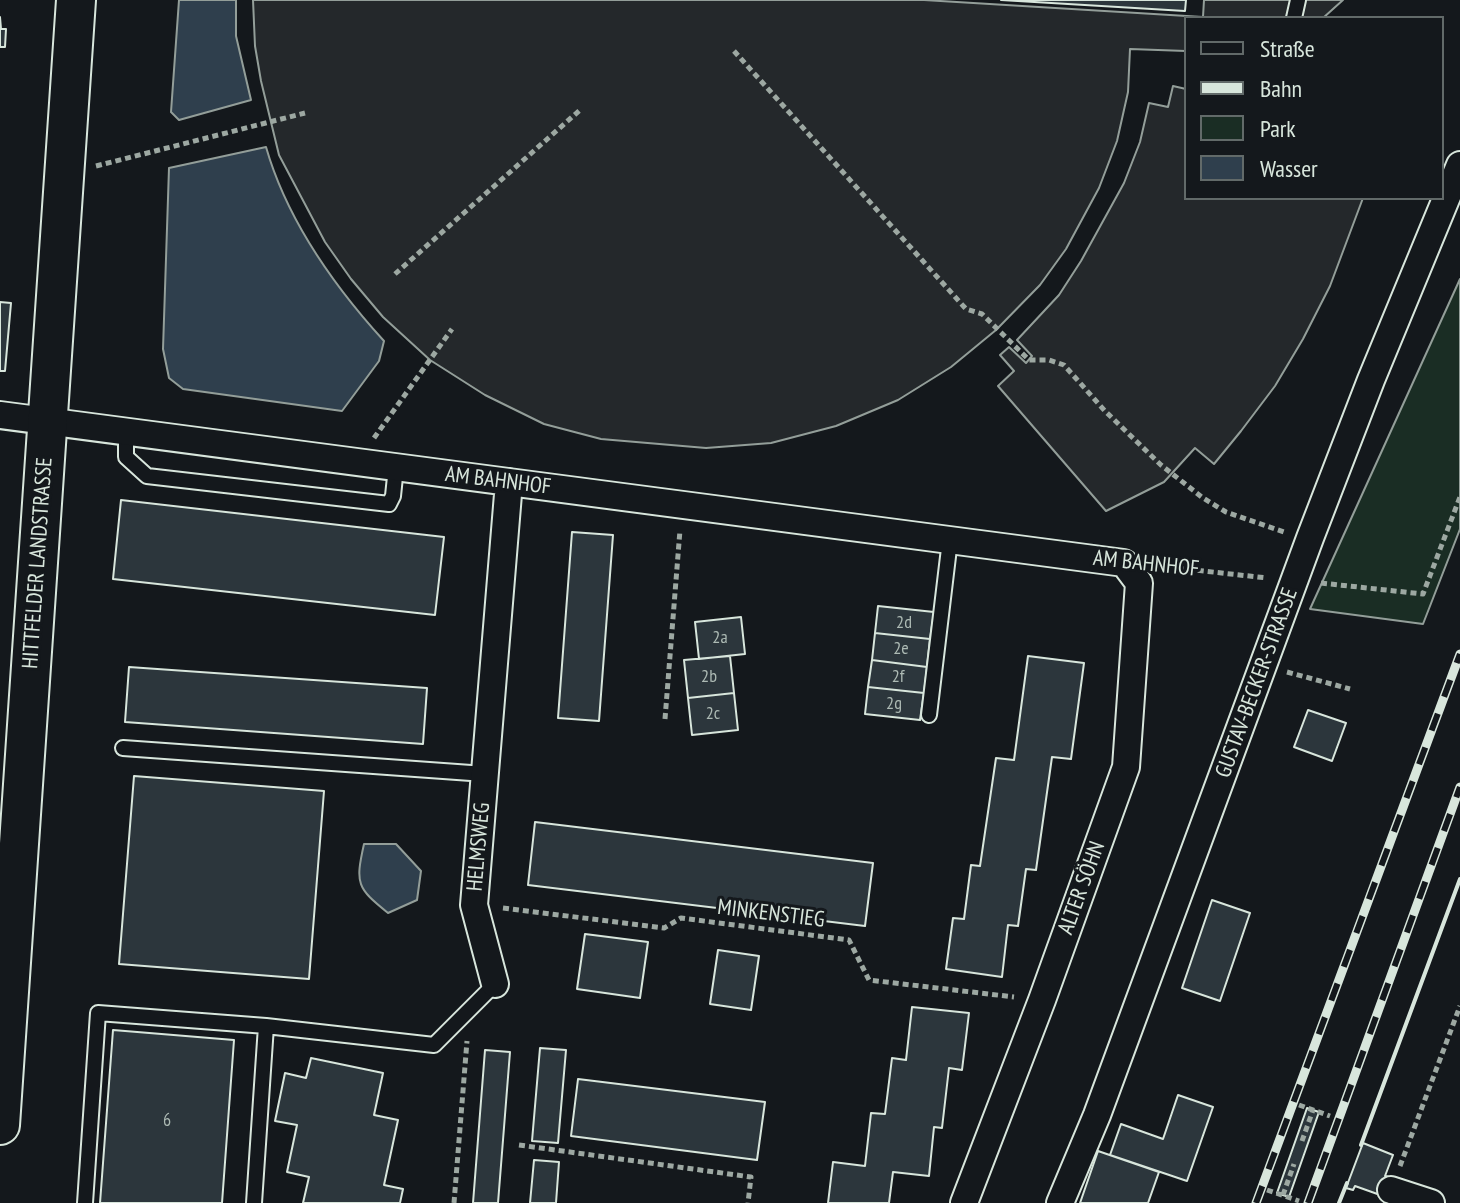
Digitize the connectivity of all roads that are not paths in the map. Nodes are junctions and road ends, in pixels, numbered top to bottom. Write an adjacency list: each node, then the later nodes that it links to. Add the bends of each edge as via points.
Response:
1 (76, 0): 4 (main road, HITTFELDER LANDSTRASSE)
2 (1460, 165): 20 (street, GUSTAV-BECKER-STRASSE, via 1371,380)
3 (0, 415): 4 (street, AM BAHNHOF)
4 (47, 421): 5 (street, AM BAHNHOF); 15 (main road, HITTFELDER LANDSTRASSE)
5 (126, 432): 6 (street, AM BAHNHOF); 6 (lane, via 126,457 147,476 389,504)
6 (396, 467): 7 (street, AM BAHNHOF)
7 (509, 482): 8 (street, AM BAHNHOF); 12 (street, HELMSWEG)
8 (950, 540): 9 (street, AM BAHNHOF); 10 (lane)
9 (1124, 563): 19 (street, ALTER SÖHN, via 1139,583 1126,767)
10 (929, 715)
11 (123, 748): 12 (lane)
12 (485, 774): 13 (street, HELMSWEG, via 474,905)
13 (495, 984): 14 (lane, via 434,1045)
14 (266, 1026): 17 (lane, via 98,1013); 18 (lane)
15 (0, 1125)
16 (1391, 1190): 21 (street)
17 (85, 1203)
18 (254, 1203)
19 (964, 1203)
20 (1060, 1203)
21 (1431, 1203)

